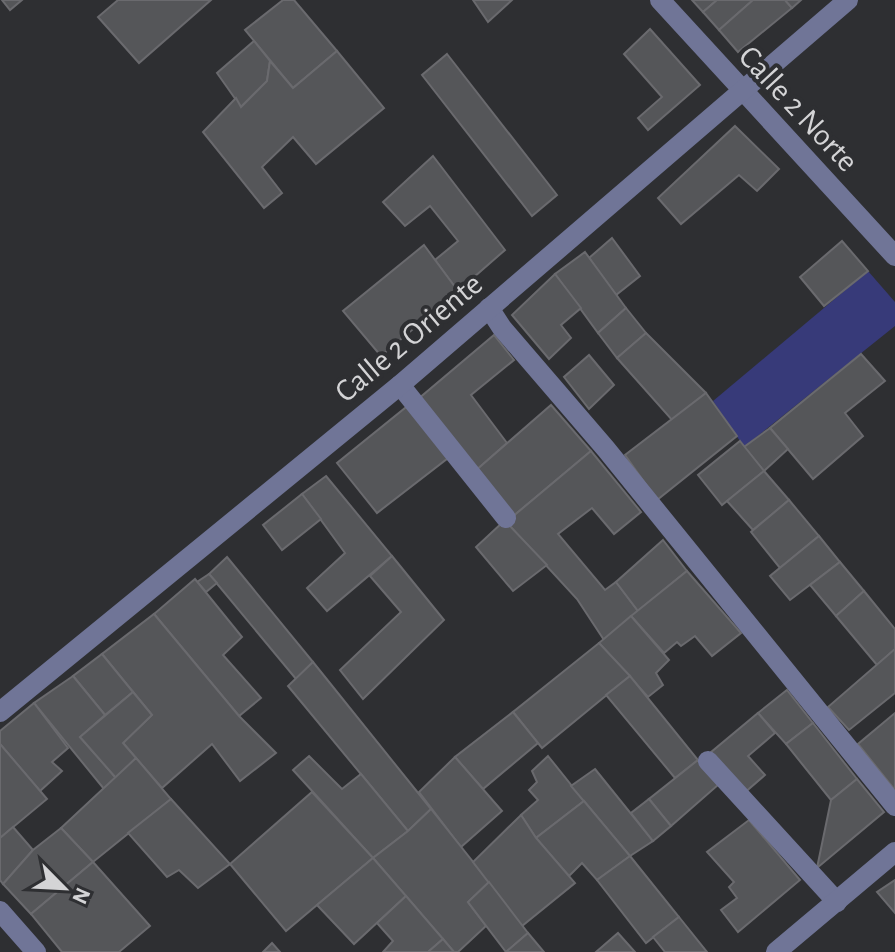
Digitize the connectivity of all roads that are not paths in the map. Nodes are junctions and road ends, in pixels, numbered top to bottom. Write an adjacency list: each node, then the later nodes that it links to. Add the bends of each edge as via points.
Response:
1 (660, 0): 3 (street, Calle 2 Norte)
2 (848, 0): 3 (street, Calle 2 Oriente)
3 (741, 89): 4 (street, Calle 2 Norte); 5 (street, Calle 2 Oriente)
4 (895, 256)
5 (489, 308): 6 (street, Calle 2 Oriente); 10 (street)
6 (400, 385): 7 (street); 8 (street, Calle 2 Oriente)
7 (506, 518)
8 (0, 712)
9 (708, 761): 12 (street)
10 (895, 806)
11 (895, 852): 12 (street)
12 (837, 902): 15 (street)
13 (0, 911): 14 (street)
14 (36, 952)
15 (776, 952)

